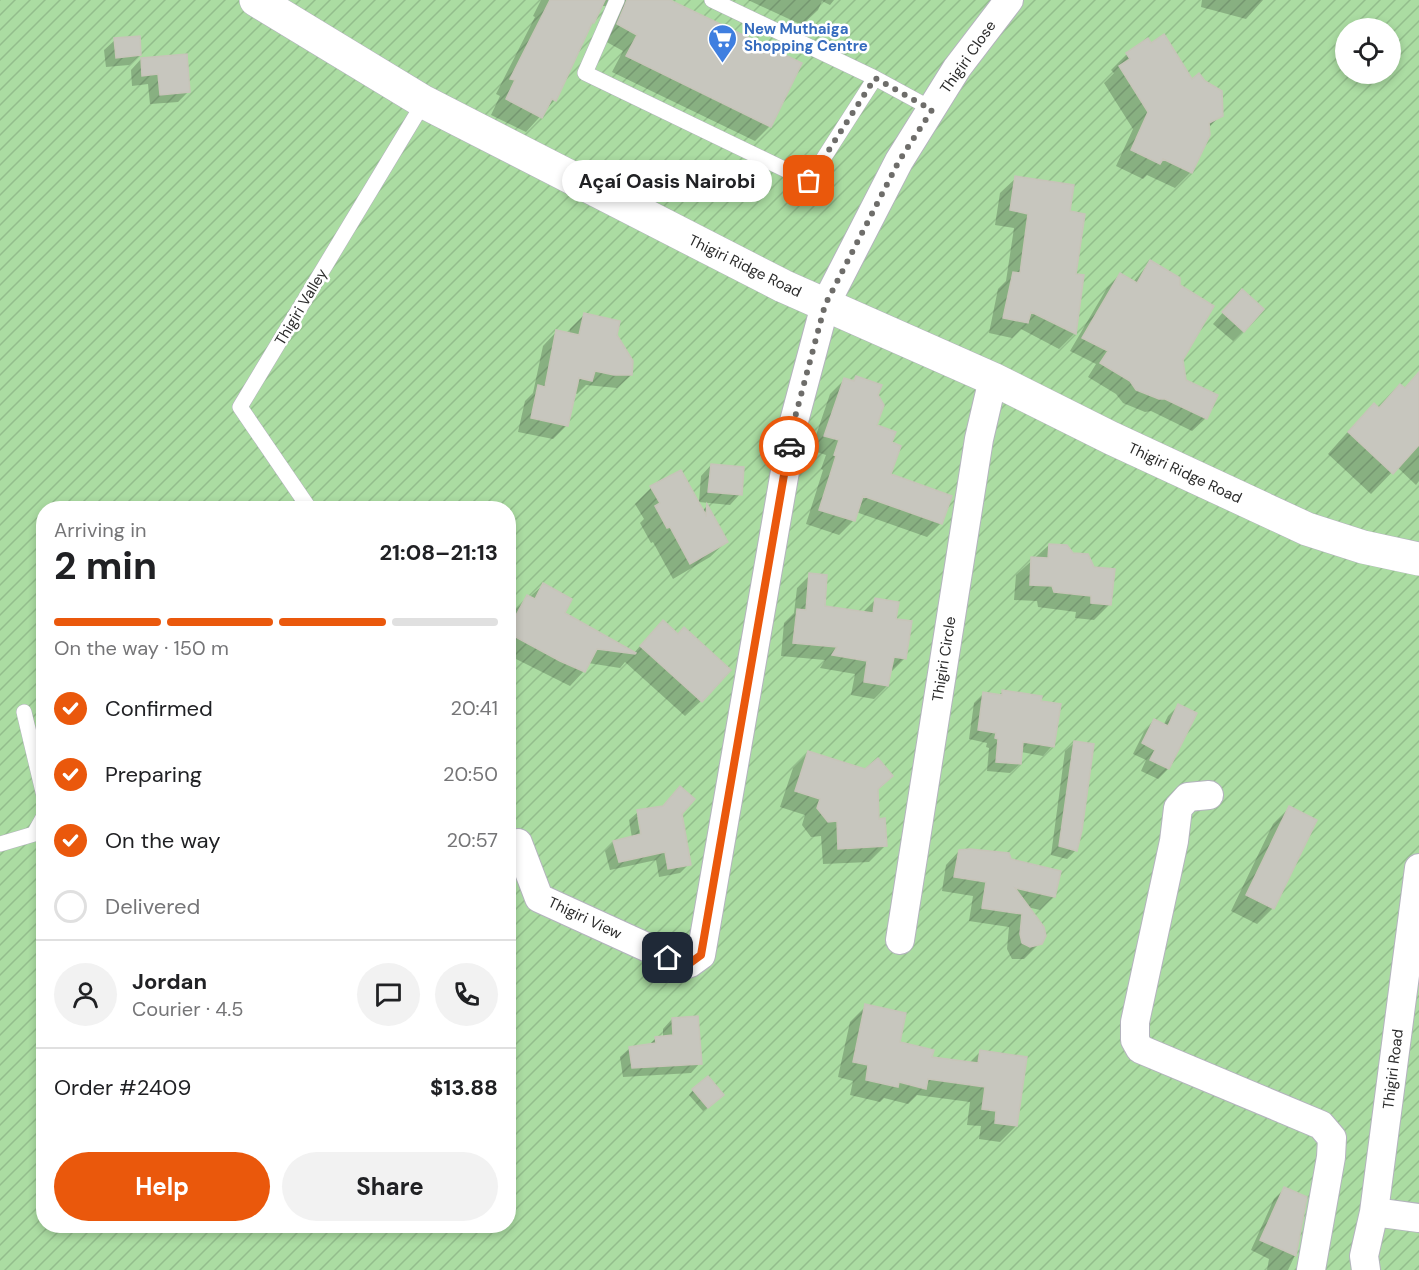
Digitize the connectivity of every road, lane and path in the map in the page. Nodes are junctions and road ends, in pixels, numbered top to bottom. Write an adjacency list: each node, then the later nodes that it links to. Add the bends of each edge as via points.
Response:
1 (256, 0): 6 (street, Thigiri Ridge Road)
2 (617, 0): 5 (lane, via 585,73 809,181)
3 (712, 0): 5 (lane)
4 (1009, 0): 7 (street, Thigiri Close, via 957,68)
5 (875, 78): 7 (lane)
6 (424, 102): 8 (street, Thigiri Ridge Road); 10 (lane, Thigiri Valley, via 240,407)
7 (932, 110): 8 (street, Thigiri Close, via 899,161)
8 (825, 305): 9 (street, Thigiri Ridge Road); 16 (street, Thigiri View, via 793,425 701,955 681,966 539,898)
9 (993, 379): 11 (street, Thigiri Ridge Road, via 1307,529); 19 (street, Thigiri Circle, via 979,439)
10 (304, 501)
11 (1419, 559)
12 (24, 712): 13 (lane)
13 (36, 762)
14 (1209, 795): 22 (street, via 1188,796 1178,808 1135,1022 1135,1040 1140,1049 1321,1125 1332,1138)
15 (36, 830): 17 (lane)
16 (518, 843)
17 (0, 844)
18 (1419, 868): 20 (street, Thigiri Road)
19 (900, 940)
20 (1374, 1212): 21 (street); 23 (street, Thigiri Road, via 1364,1256)
21 (1419, 1218)
22 (1311, 1270)
23 (1366, 1270)

